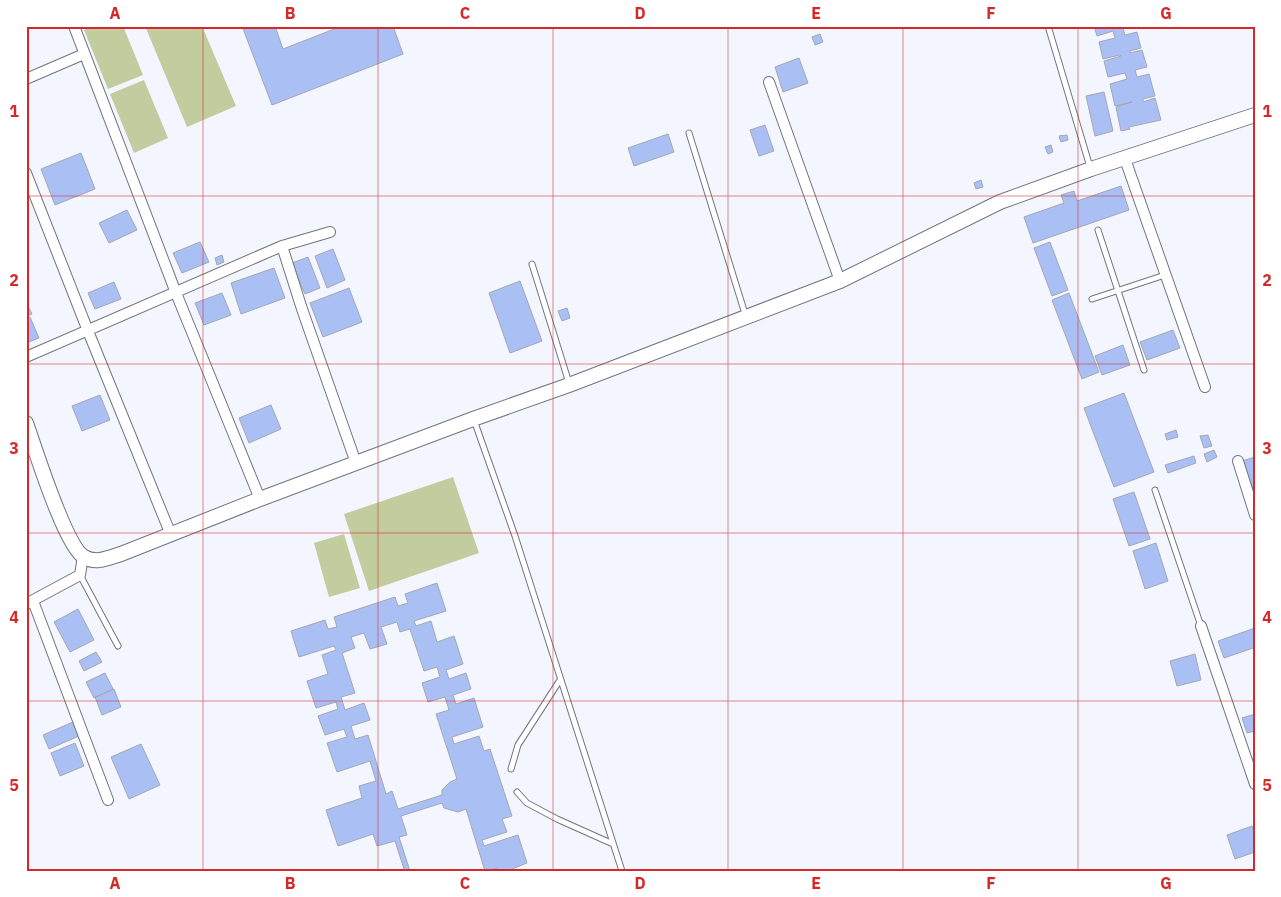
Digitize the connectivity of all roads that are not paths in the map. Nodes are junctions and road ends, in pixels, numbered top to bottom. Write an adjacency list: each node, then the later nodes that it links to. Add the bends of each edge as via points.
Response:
1 (74, 26): 3 (street)
2 (1048, 26): 9 (lane)
3 (84, 54): 4 (street); 18 (street)
4 (26, 79)
5 (769, 82): 16 (street)
6 (1255, 115): 8 (street)
7 (689, 133): 20 (lane)
8 (1125, 159): 9 (street); 15 (street)
9 (1091, 169): 16 (street, via 998,203)
10 (26, 172): 21 (street)
11 (1098, 230): 17 (lane)
12 (330, 232): 13 (street)
13 (282, 246): 18 (street); 29 (street)
14 (532, 264): 24 (lane)
15 (1165, 275): 17 (lane); 25 (street)
16 (840, 282): 20 (street)
17 (1118, 290): 19 (lane); 23 (lane)
18 (176, 293): 21 (street); 31 (street)
19 (1092, 299)
20 (746, 317): 24 (street)
21 (88, 331): 22 (street); 33 (street)
22 (26, 357)
23 (1144, 370)
24 (569, 385): 26 (street)
25 (1205, 387)
26 (473, 419): 29 (street); 39 (lane, via 515,536)
27 (26, 423): 34 (street, via 68,537)
28 (1238, 461): 32 (street)
29 (356, 463): 31 (street)
30 (1155, 490): 37 (lane)
31 (260, 499): 33 (street)
32 (1255, 515)
33 (170, 535): 34 (street, via 98,561)
34 (83, 556): 35 (street)
35 (80, 575): 36 (street); 38 (lane)
36 (30, 603): 43 (street)
37 (1201, 626): 41 (street)
38 (118, 646)
39 (560, 680): 40 (lane, via 518,745); 44 (lane)
40 (511, 769)
41 (1255, 784)
42 (517, 792): 44 (lane, via 526,804)
43 (108, 800)
44 (613, 844): 45 (lane)
45 (622, 871)

